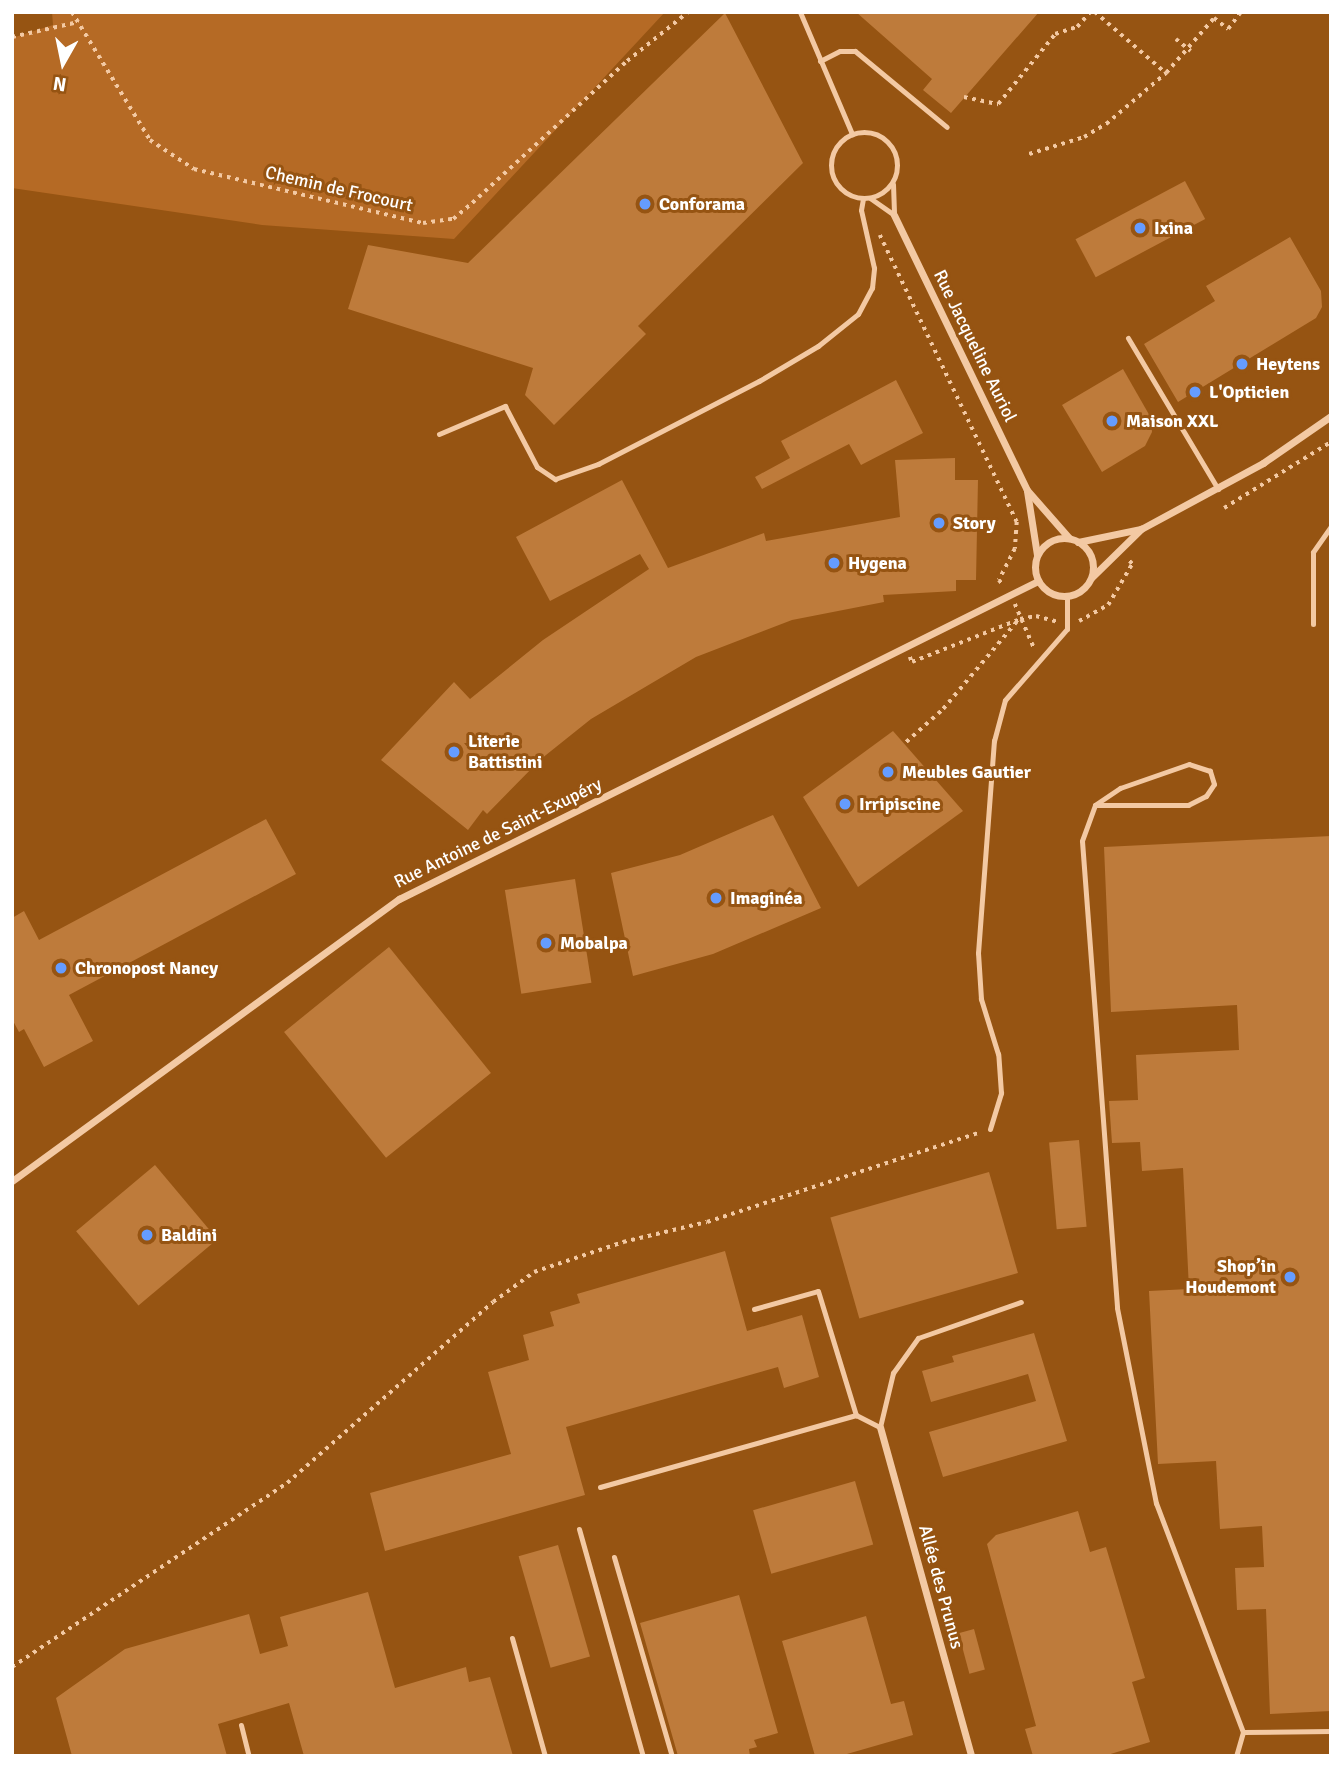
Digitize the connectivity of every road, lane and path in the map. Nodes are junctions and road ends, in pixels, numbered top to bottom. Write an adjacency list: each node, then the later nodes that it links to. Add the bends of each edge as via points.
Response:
1 (72, 12): 6 (path, Chemin de Frocourt)
2 (688, 12): 6 (path, Chemin de Frocourt, via 627,61 453,219 423,223 194,169 150,140)
3 (800, 12): 12 (lane)
4 (1093, 12): 13 (path); 14 (path, via 1077,27 1055,34 998,104)
5 (1241, 12): 7 (path)
6 (78, 22): 9 (path)
7 (1231, 24): 8 (path); 11 (path, via 1228,29 1214,18)
8 (1237, 30)
9 (12, 37)
10 (1176, 39): 11 (path)
11 (1189, 50): 13 (path)
12 (820, 61): 15 (lane, via 840,51 855,51); 16 (lane)
13 (1166, 73): 17 (path, via 1125,112 1068,142)
14 (964, 97)
15 (947, 127)
16 (852, 134): 18 (lane, via 871,132 888,141 898,166); 19 (lane, via 833,152 831,171 842,189)
17 (1029, 154)
18 (892, 184): 19 (lane); 20 (lane)
19 (867, 198): 20 (lane); 21 (lane)
20 (894, 215): 27 (street, Rue Jacqueline Auriol)
21 (863, 220): 24 (lane, via 874,268 872,288 859,314 798,359 598,464 568,477 546,476 505,406); 37 (path, via 877,228 1017,522 1015,549 999,580)
22 (1128, 338): 26 (lane)
23 (1331, 416): 26 (street)
24 (439, 433)
25 (1331, 442): 28 (path)
26 (1218, 489): 30 (street)
27 (1027, 490): 31 (street, Rue Jacqueline Auriol); 34 (street, Rue Jacqueline Auriol)
28 (1224, 508)
29 (1331, 526): 41 (lane, via 1313,552)
30 (1141, 529): 32 (street); 33 (street)
31 (1069, 538): 32 (street); 34 (street, via 1048,543)
32 (1079, 542): 35 (street, via 1092,557)
33 (1119, 550): 35 (street); 40 (path, via 1132,564 1108,606 1094,617)
34 (1037, 557): 36 (street)
35 (1092, 577): 38 (street, via 1083,590)
36 (1038, 580): 37 (street, Rue Antoine de Saint-Exupéry); 38 (street, via 1049,592)
37 (1012, 594): 39 (path); 42 (street, Rue Antoine de Saint-Exupéry)
38 (1067, 597): 40 (lane)
39 (1020, 619): 40 (path, via 1036,616); 42 (path, via 912,662); 43 (path); 44 (path, via 943,709)
40 (1068, 622): 43 (lane, via 1062,636)
41 (1313, 624)
42 (906, 649): 47 (street, Rue Antoine de Saint-Exupéry, via 399,899)
43 (1040, 659): 46 (lane, via 1004,700 995,741 978,953 981,999 1000,1071 999,1109)
44 (906, 742)
45 (1095, 805): 45 (lane, via 1120,788 1189,764 1210,771 1214,784 1206,796 1188,805); 59 (lane, via 1082,841 1117,1308 1156,1503)
46 (990, 1129): 56 (path, via 708,1222 623,1242 534,1272 493,1302 287,1483)
47 (12, 1181)
48 (1021, 1302): 51 (lane, via 918,1338 893,1373)
49 (754, 1309): 50 (lane, via 818,1291)
50 (856, 1415): 51 (lane); 52 (lane)
51 (880, 1427): 64 (street, Allée des Prunus)
52 (600, 1488)
53 (579, 1529): 62 (lane)
54 (614, 1557): 63 (lane)
55 (512, 1638): 61 (lane)
56 (12, 1667)
57 (241, 1725): 60 (lane)
58 (1331, 1731): 59 (lane)
59 (1243, 1732): 65 (lane)
60 (249, 1756)
61 (545, 1756)
62 (643, 1756)
63 (672, 1756)
64 (971, 1756)
65 (1236, 1756)

